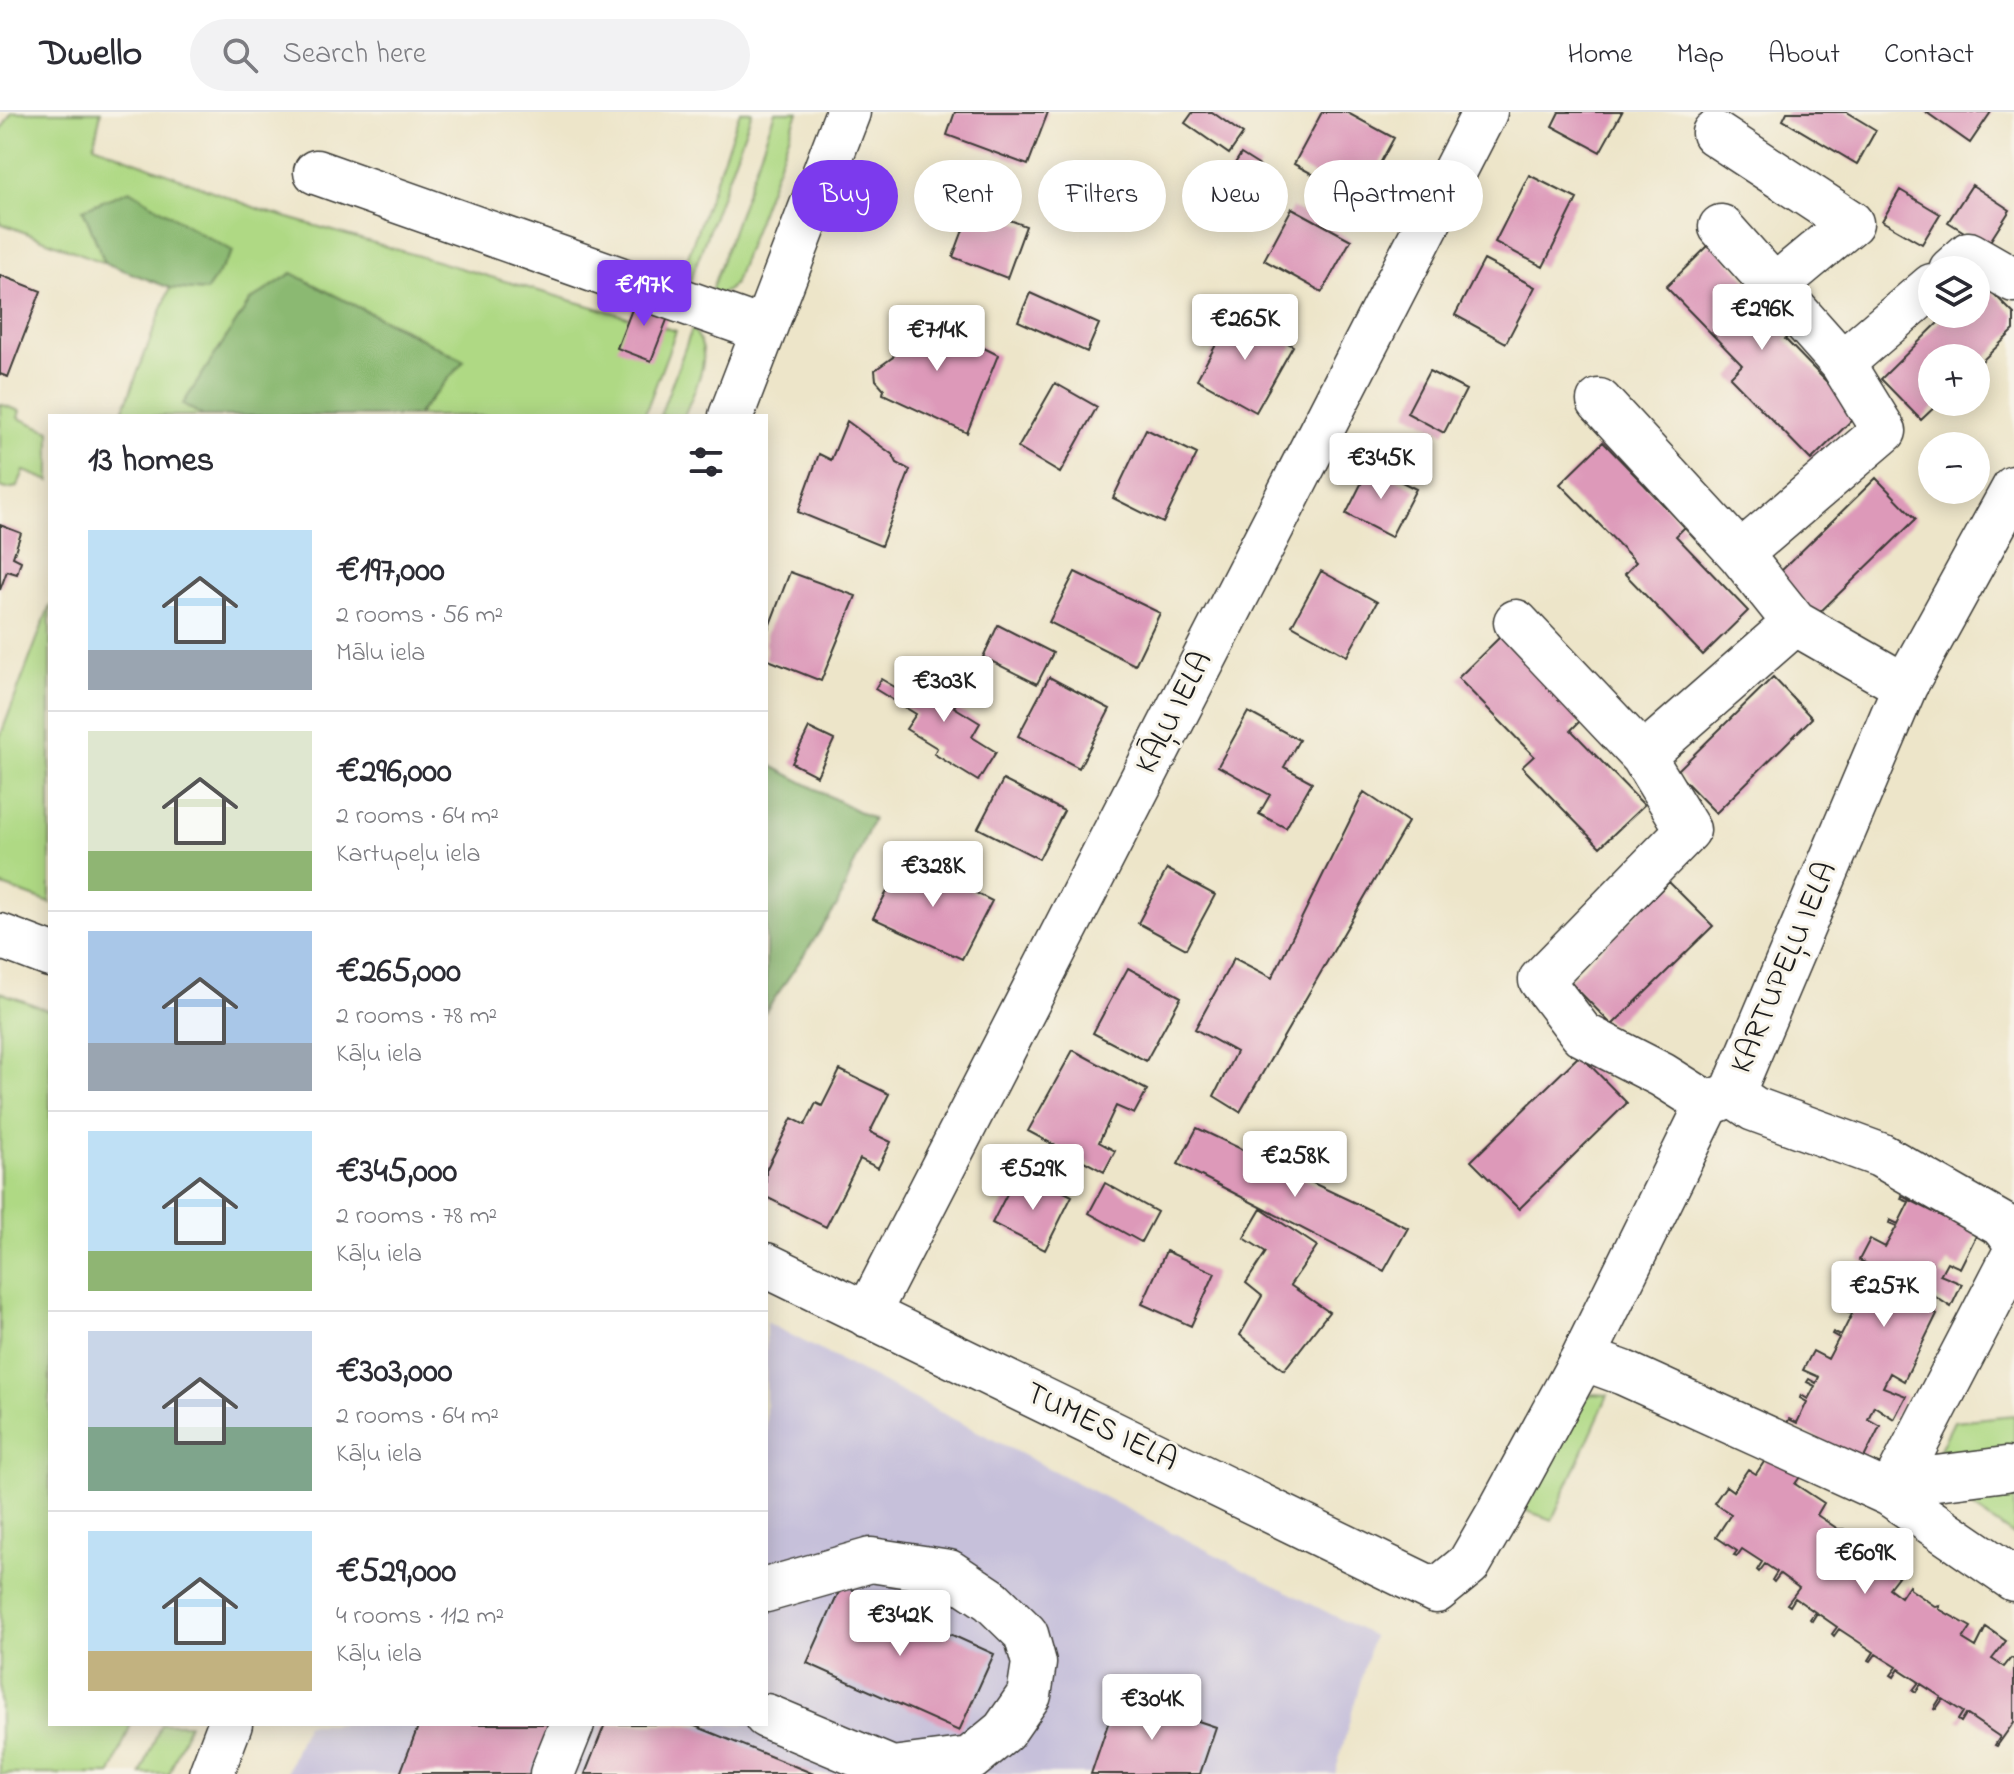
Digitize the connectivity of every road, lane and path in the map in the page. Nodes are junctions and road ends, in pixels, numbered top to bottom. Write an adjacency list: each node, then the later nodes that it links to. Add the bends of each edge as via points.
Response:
1 (848, 112): 10 (street)
2 (1485, 112): 26 (street, KĀĻU IELA)
3 (1714, 133): 8 (street, via 1851,223)
4 (316, 172): 10 (street)
5 (1721, 227): 8 (street)
6 (1990, 266): 7 (street)
7 (2014, 280)
8 (1774, 287): 11 (street)
9 (1918, 298): 11 (street)
10 (764, 330): 13 (street)
11 (1842, 363): 15 (street, via 1884,431)
12 (1599, 401): 15 (street)
13 (732, 414)
14 (2014, 488): 18 (street, KARTUPEĻU IELA)
15 (1740, 554): 17 (street)
16 (1516, 622): 19 (street)
17 (1795, 623): 18 (street); 19 (street)
18 (1905, 686): 22 (street, KARTUPEĻU IELA)
19 (1643, 756): 22 (street, via 1688,830 1541,980 1582,1034)
20 (0, 936): 21 (street)
21 (48, 954)
22 (1720, 1099): 23 (street, via 1880,1155 2004,1226); 27 (street, KARTUPEĻU IELA)
23 (2014, 1240)
24 (2014, 1255): 29 (street)
25 (768, 1266): 26 (street, TUMES IELA)
26 (867, 1315): 32 (street, TUMES IELA)
27 (1583, 1358): 29 (street); 32 (street, KARTUPEĻU IELA, via 1469,1564)
28 (2006, 1469): 29 (street)
29 (1894, 1489): 30 (street)
30 (2014, 1579)
31 (768, 1589): 36 (street, via 871,1560 949,1572 991,1600 1026,1634 1034,1663 1029,1695 1004,1731 970,1759)
32 (1436, 1591)
33 (768, 1717): 36 (street)
34 (229, 1726): 37 (street)
35 (571, 1726): 38 (street)
36 (891, 1771)
37 (211, 1774)
38 (552, 1774)

